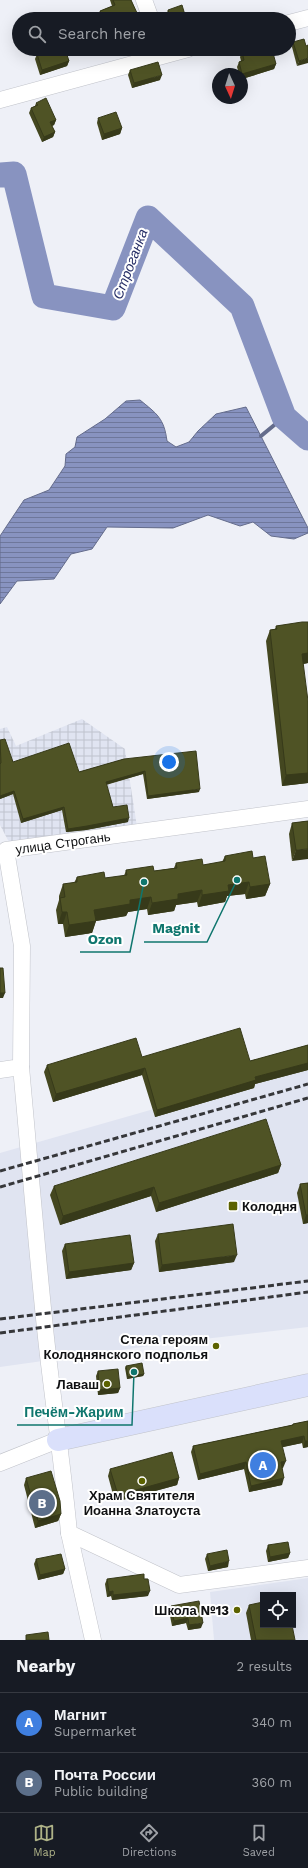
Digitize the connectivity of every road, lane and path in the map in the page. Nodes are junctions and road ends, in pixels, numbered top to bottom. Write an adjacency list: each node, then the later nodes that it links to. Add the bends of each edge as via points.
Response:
1 (144, 0): 2 (street)
2 (148, 12)
3 (308, 18): 4 (street)
4 (296, 21)
5 (149, 56): 6 (street)
6 (0, 100)
7 (308, 810): 8 (street, улица Строгань)
8 (3, 845): 9 (street, улица Строгань, via 22,946)
9 (20, 1067): 10 (street); 12 (street, улица Строгань)
10 (0, 1070)
11 (308, 1385): 12 (street)
12 (58, 1440): 13 (street); 14 (street, улица Строгань)
13 (0, 1463)
14 (69, 1533): 15 (street, via 179,1586); 16 (street, улица Строгань)
15 (308, 1568)
16 (93, 1640)

